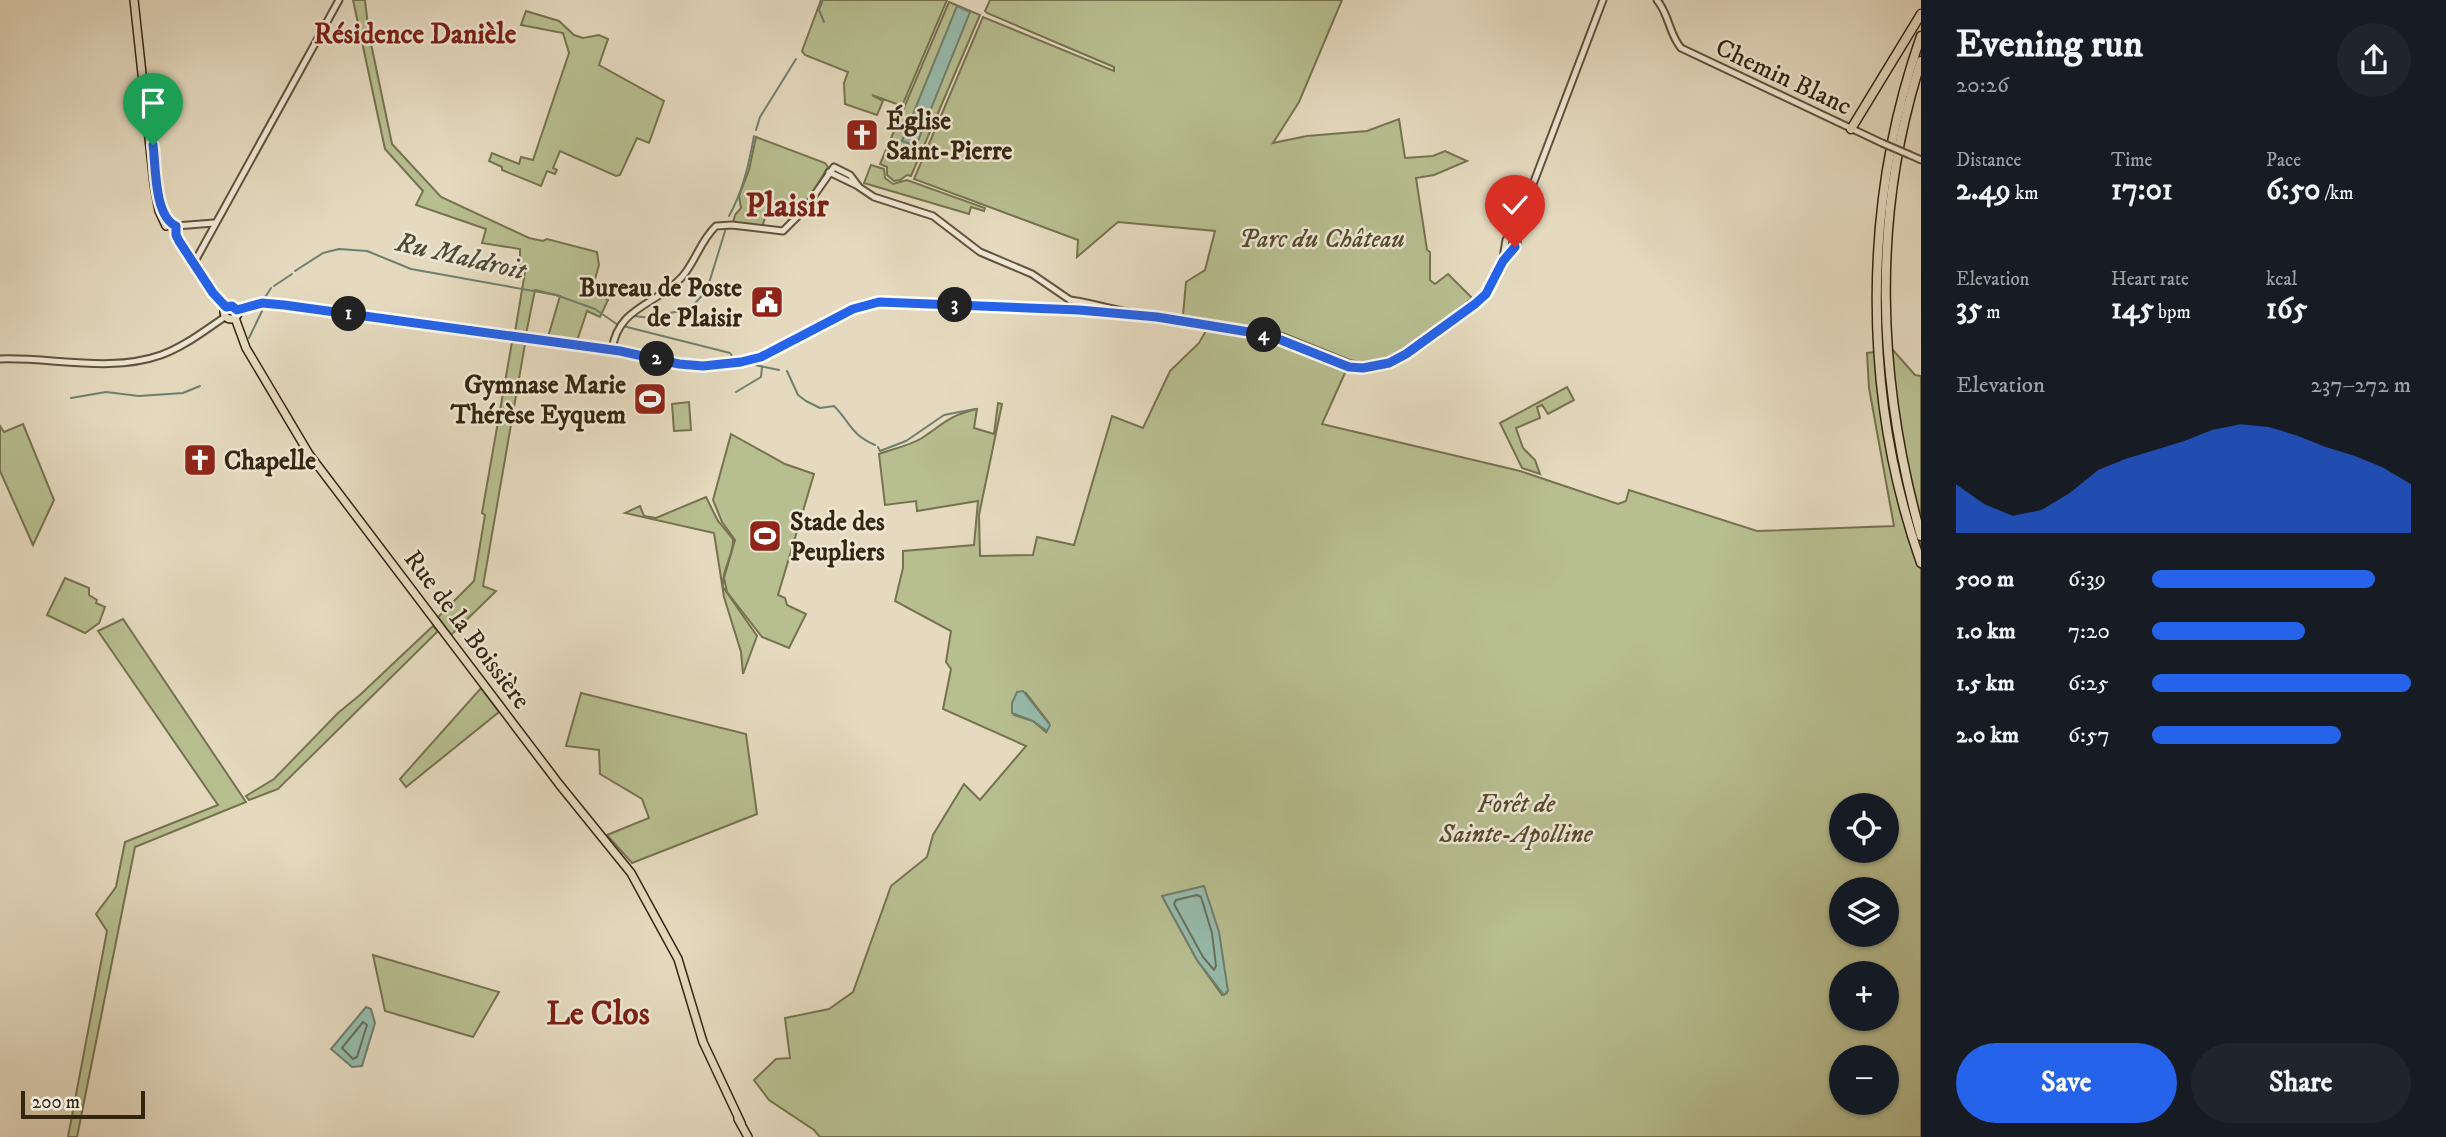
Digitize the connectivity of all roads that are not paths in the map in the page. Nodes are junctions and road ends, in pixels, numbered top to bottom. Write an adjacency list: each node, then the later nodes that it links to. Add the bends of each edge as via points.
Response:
1 (134, 0): 13 (main road, via 154,184 159,211)
2 (339, 0): 12 (street)
3 (1604, 0): 14 (street)
4 (1657, 0): 8 (street, Chemin Blanc, via 1681,48)
5 (1921, 14): 8 (highway)
6 (1921, 36): 28 (highway, via 1892,144 1877,276 1887,427)
7 (1921, 61): 27 (highway, via 1891,196 1885,317 1895,427)
8 (1851, 129): 9 (street, Chemin Blanc, bridge)
9 (1921, 160)
10 (832, 169): 11 (street); 11 (street, via 845,172); 25 (street, via 783,231 716,226 681,278 624,319)
11 (859, 187): 18 (street, via 874,197 933,216 968,245 1061,291)
12 (214, 223): 13 (street); 16 (street)
13 (174, 228): 16 (main road)
14 (1513, 237): 15 (street, via 1506,240); 15 (street, via 1516,245)
15 (1509, 247): 23 (street, via 1486,294 1475,304 1406,354 1375,366 1349,367 1255,333)
16 (194, 263): 19 (main road)
17 (1080, 301): 18 (street, via 1074,298); 21 (street); 23 (street)
18 (1070, 305): 21 (street); 25 (street, via 1062,311 879,302 860,306 747,361 703,366)
19 (226, 307): 20 (main road); 22 (main road)
20 (237, 310): 24 (main road); 25 (street, via 270,303)
21 (1079, 310): 23 (street)
22 (226, 317): 24 (main road); 26 (street, via 177,348 131,362)
23 (1157, 317)
24 (234, 318): 29 (main road, Rue de la Boissière, via 246,348 309,454 631,873 678,959 697,1037)
25 (612, 350)
26 (0, 357)
27 (1921, 536)
28 (1921, 563)
29 (748, 1137)

